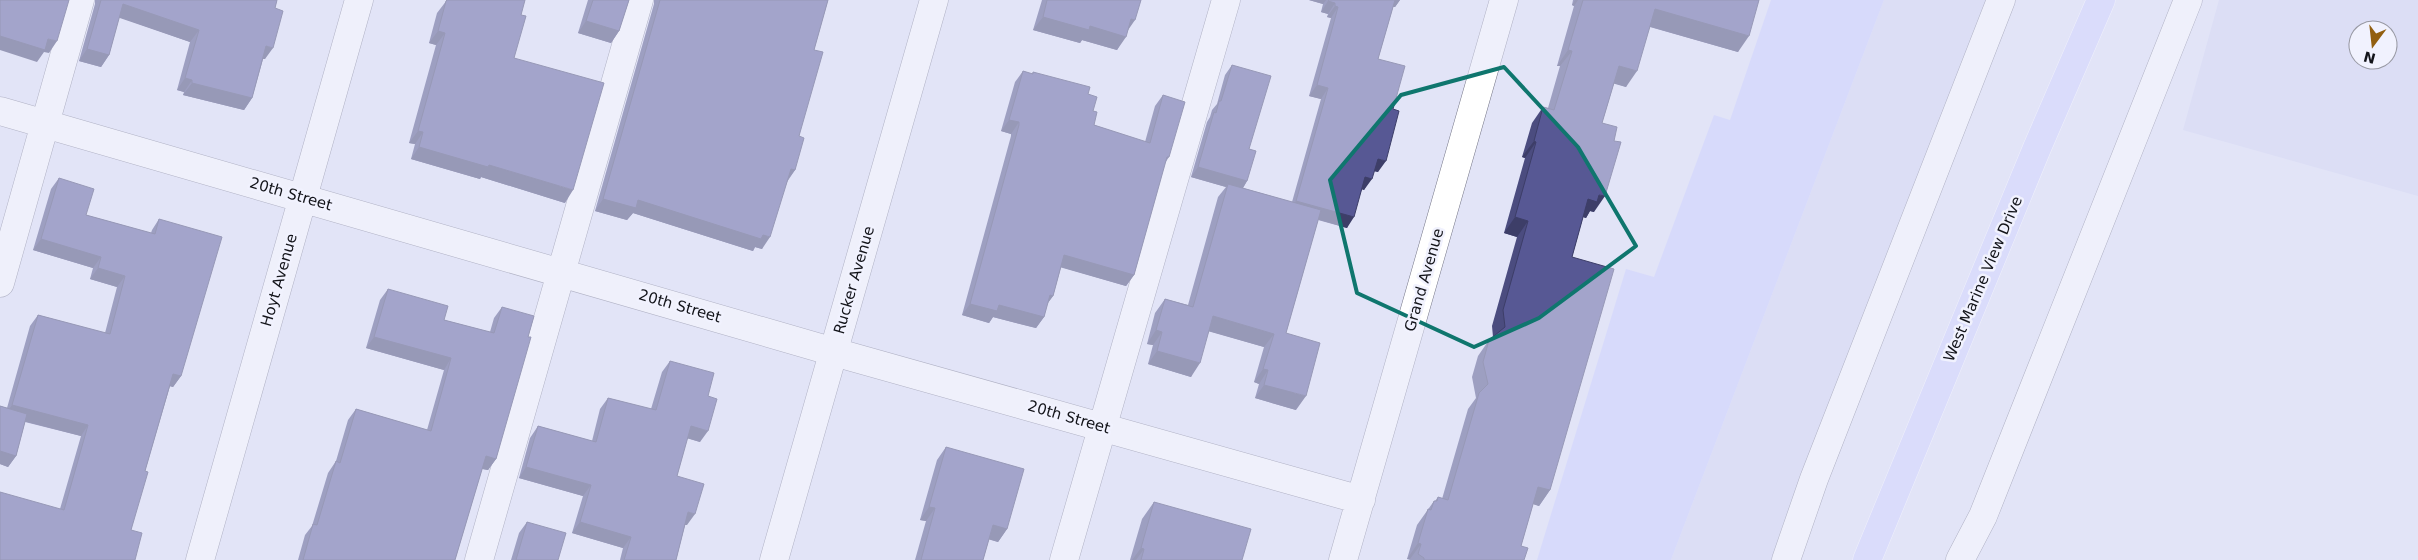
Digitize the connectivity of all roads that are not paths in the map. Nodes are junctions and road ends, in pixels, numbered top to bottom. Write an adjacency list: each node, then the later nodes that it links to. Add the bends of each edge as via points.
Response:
1 (80, 0): 11 (street)
2 (359, 0): 12 (street, Hoyt Avenue)
3 (639, 0): 13 (street)
4 (934, 0): 15 (street, Rucker Avenue)
5 (1226, 0): 16 (street)
6 (1504, 0): 17 (street, Grand Avenue)
7 (2001, 0): 23 (street, via 1814,479)
8 (2101, 0): 24 (main road, West Marine View Drive)
9 (2188, 0): 25 (street, via 1982,516)
10 (0, 111): 11 (street, 20th Street)
11 (45, 124): 12 (street, 20th Street); 14 (street)
12 (302, 197): 13 (street, 20th Street); 18 (street, Hoyt Avenue)
13 (560, 271): 15 (street, 20th Street); 19 (street)
14 (0, 283)
15 (834, 352): 16 (street, 20th Street); 20 (street, Rucker Avenue)
16 (1103, 427): 17 (street, 20th Street); 21 (street)
17 (1360, 500): 22 (street, Grand Avenue)
18 (200, 560)
19 (479, 560)
20 (774, 560)
21 (1064, 560)
22 (1343, 560)
23 (1786, 560)
24 (1867, 560)
25 (1960, 560)

